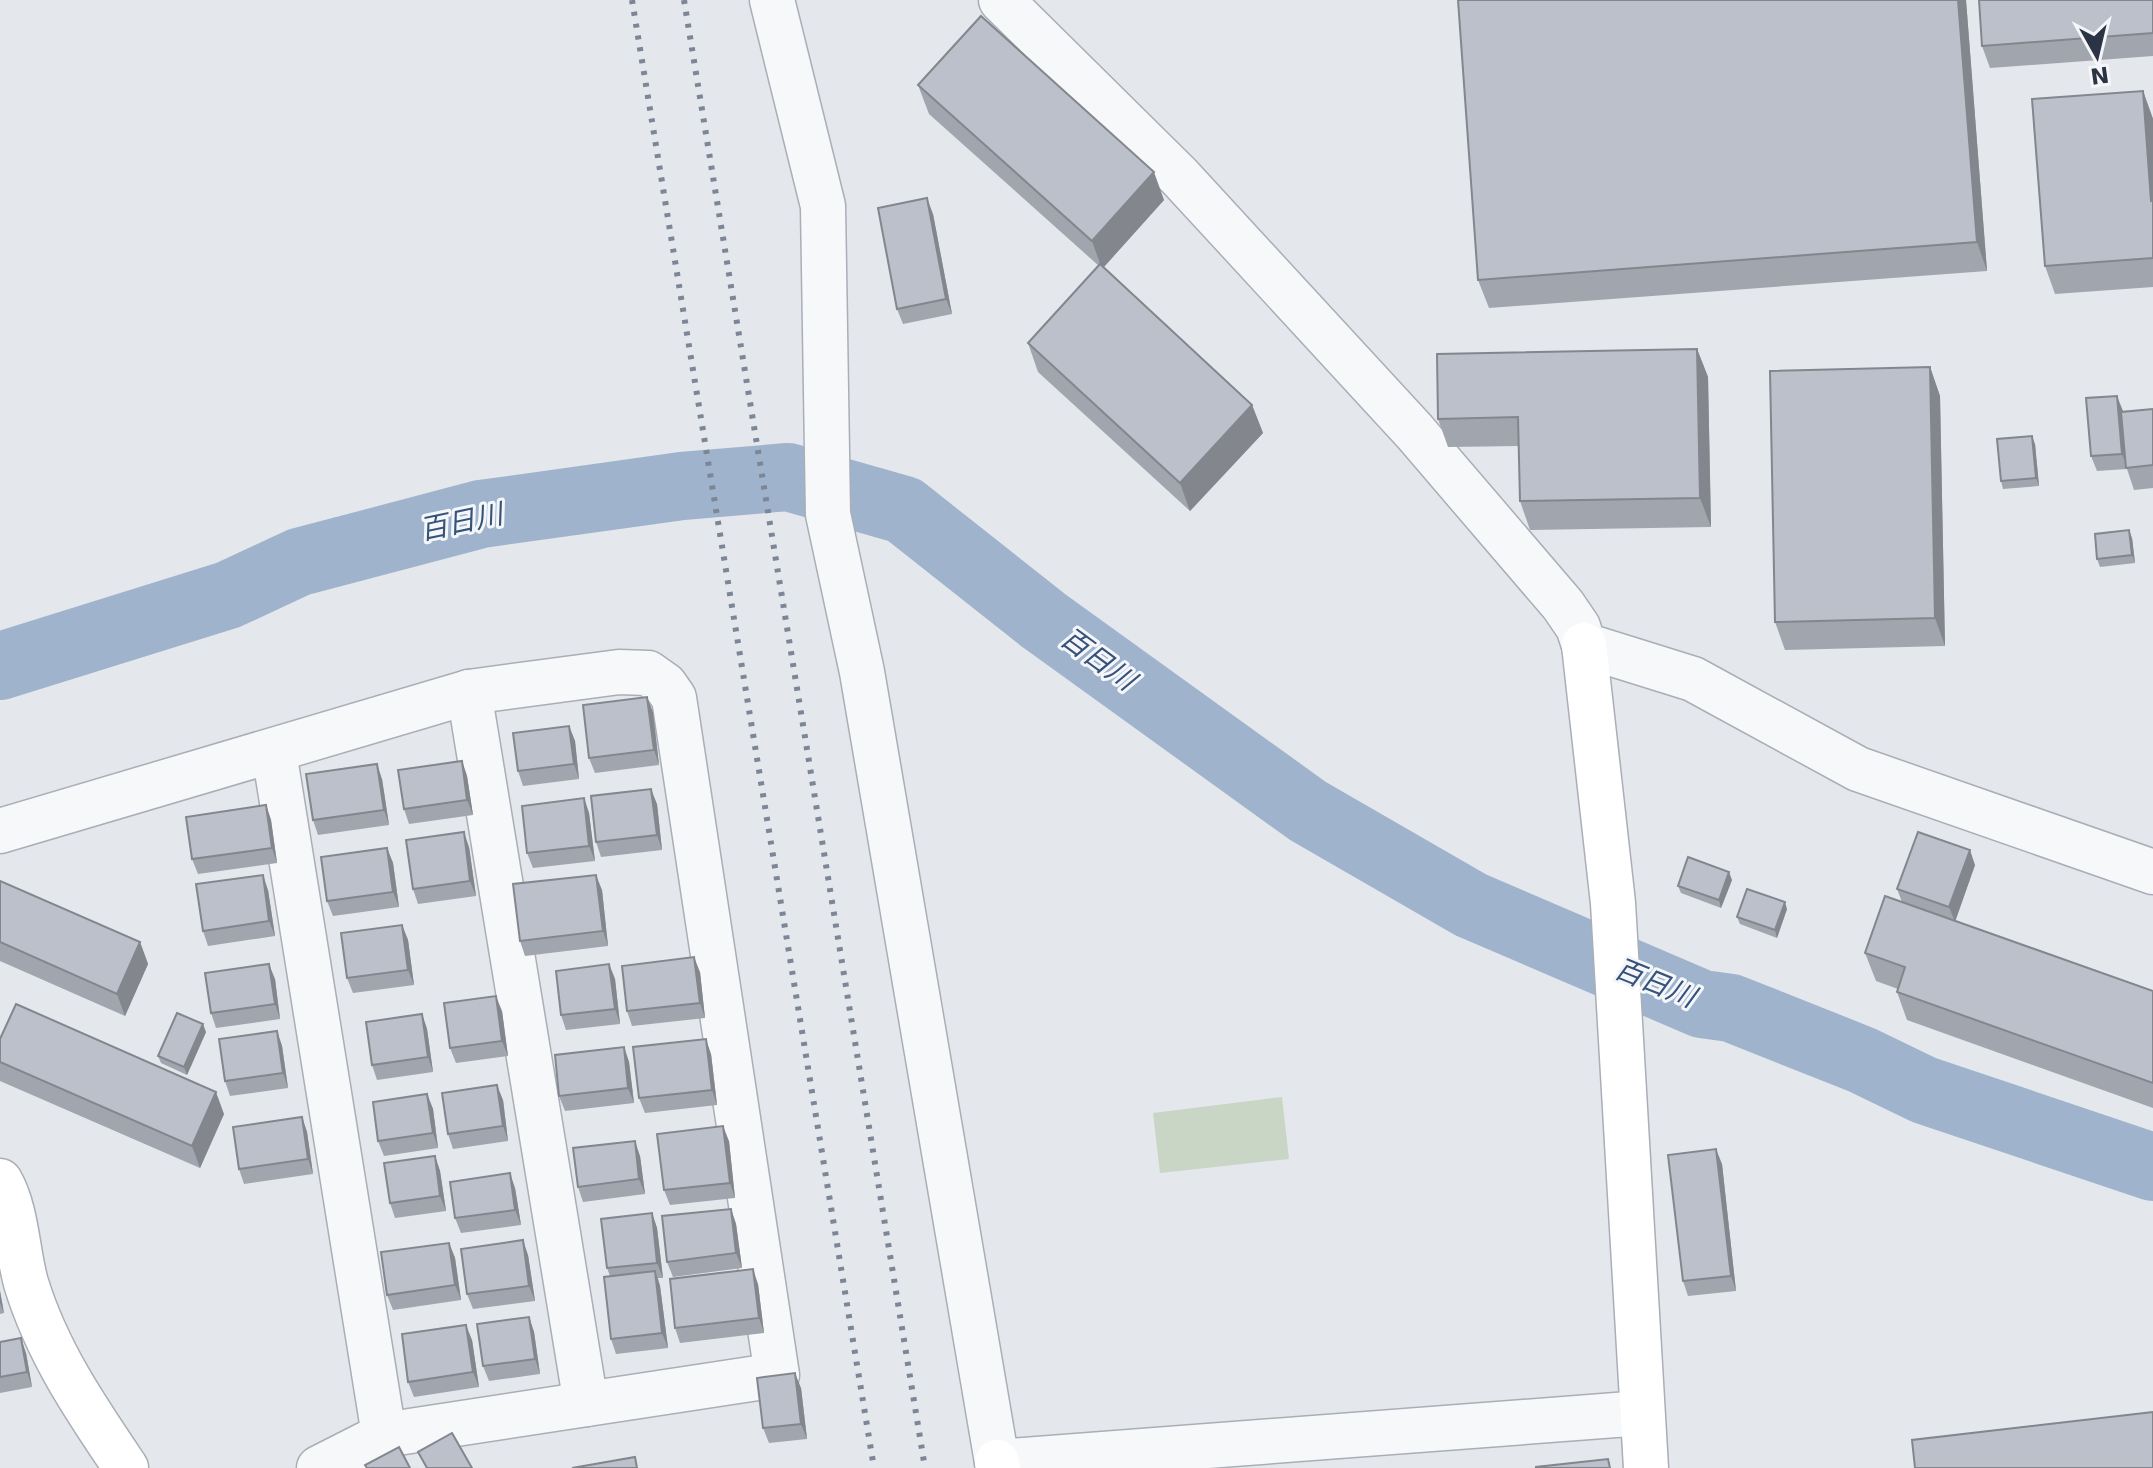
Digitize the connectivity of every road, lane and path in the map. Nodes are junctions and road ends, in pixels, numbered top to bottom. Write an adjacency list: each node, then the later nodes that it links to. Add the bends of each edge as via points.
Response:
1 (772, 0): 12 (street, via 823,206 828,514 862,672)
2 (1001, 0): 3 (street, via 1179,176 1414,431 1563,605)
3 (1584, 645): 7 (street, via 1693,679 1858,769); 10 (street, via 1613,903)
4 (469, 692): 5 (street); 9 (street); 9 (street, via 619,672 648,673 674,698 777,1375)
5 (274, 752): 6 (street); 11 (street)
6 (0, 831)
7 (2153, 872)
8 (0, 1181): 13 (street, via 26,1283 48,1341 74,1393)
9 (586, 1404): 11 (street)
10 (1642, 1413): 12 (street); 15 (street)
11 (384, 1435): 14 (street)
12 (997, 1465)
13 (126, 1468)
14 (319, 1468)
15 (1646, 1468)

